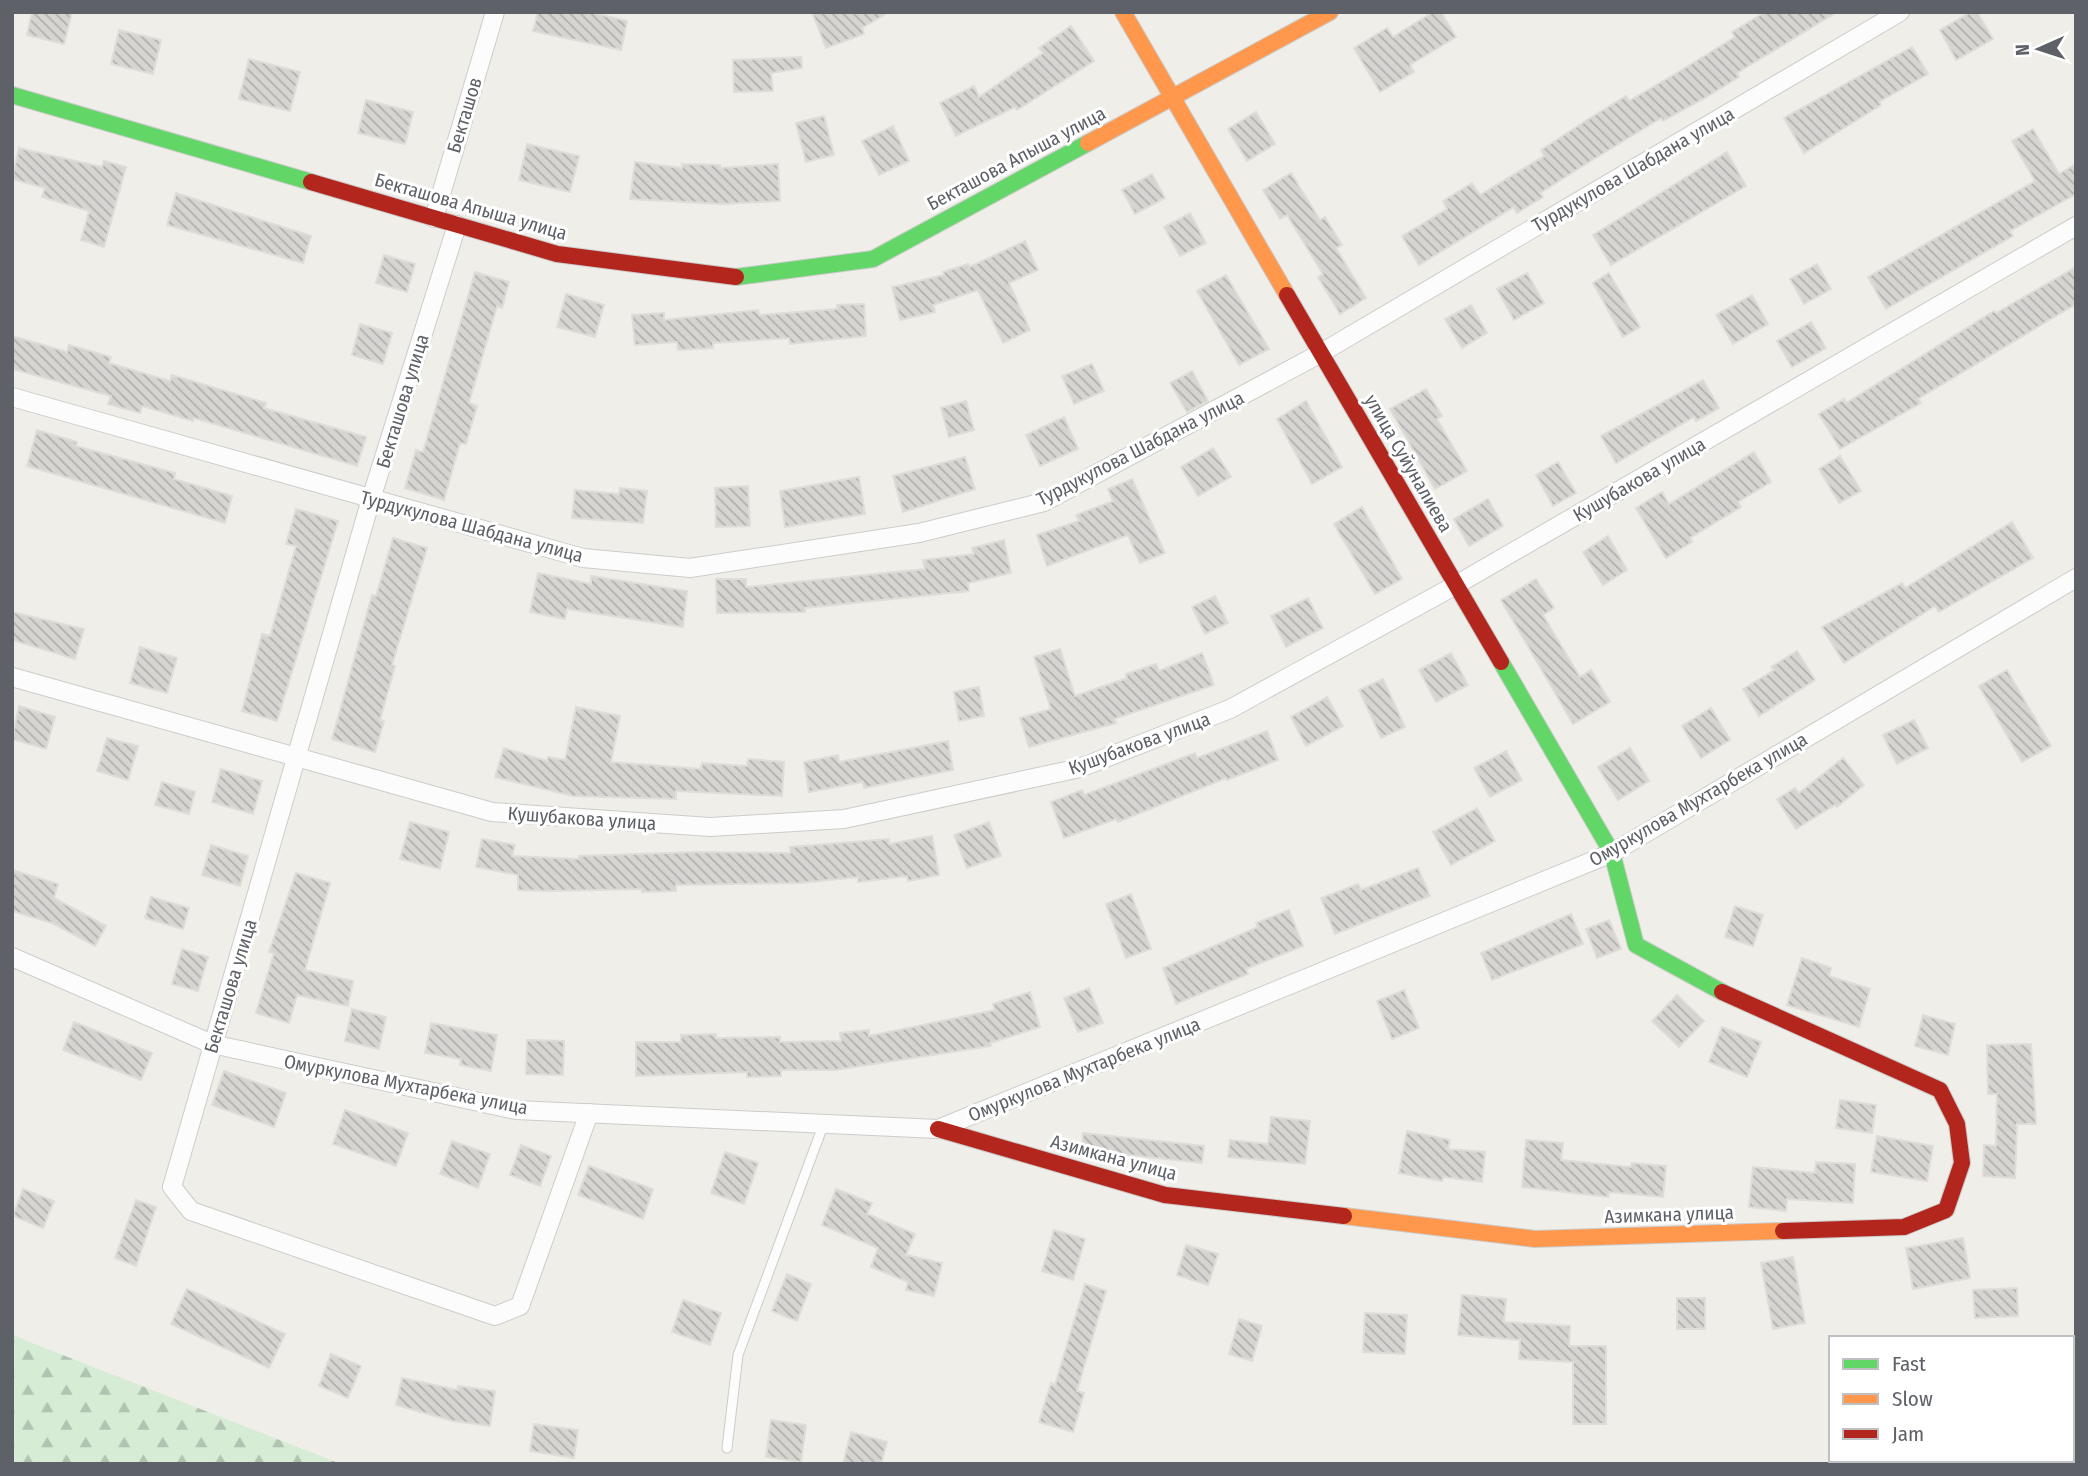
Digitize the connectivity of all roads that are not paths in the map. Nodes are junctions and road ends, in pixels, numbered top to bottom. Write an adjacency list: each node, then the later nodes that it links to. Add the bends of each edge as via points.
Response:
1 (495, 12): 7 (street, Бекташов)
2 (1123, 12): 6 (street, улица Суйуналиева)
3 (1330, 12): 6 (street, Бекташова Апыша улица)
4 (1900, 12): 10 (street, Турдукулова Шабдана улица)
5 (12, 95): 7 (street, Бекташова Апыша улица)
6 (1172, 98): 8 (street, Бекташова Апыша улица, via 873,259 741,278 557,254); 10 (street, улица Суйуналиева)
7 (434, 218): 8 (street, Бекташова Апыша улица)
8 (457, 225): 12 (street, Бекташова улица)
9 (2076, 226): 14 (street, Кушубакова улица)
10 (1321, 353): 12 (street, Турдукулова Шабдана улица, via 1044,502 919,533 731,562 690,568 583,558); 14 (street, улица Суйуналиева)
11 (12, 397): 12 (street, Турдукулова Шабдана улица)
12 (371, 499): 16 (street, Бекташова улица)
13 (2076, 578): 17 (street, Омуркулова Мухтарбека улица)
14 (1456, 585): 16 (street, Кушубакова улица, via 1230,709 1080,768 844,819 710,827 492,812); 17 (street, улица Суйуналиева)
15 (12, 677): 16 (street, Кушубакова улица)
16 (299, 758): 20 (street, Бекташова улица)
17 (1612, 853): 18 (street, улица Суйуналиева); 23 (street, Омуркулова Мухтарбека улица)
18 (1636, 945): 23 (street, Азимкана улица, via 1739,1001 1940,1090 1957,1124 1962,1163 1947,1210 1904,1227 1535,1239 1165,1195)
19 (12, 957): 20 (street, Омуркулова Мухтарбека улица)
20 (212, 1044): 21 (street, Омуркулова Мухтарбека улица, via 516,1110); 21 (street, Бекташова улица, via 172,1187 191,1211 495,1316 520,1306)
21 (589, 1113): 22 (street, Омуркулова Мухтарбека улица)
22 (825, 1122): 23 (street, Омуркулова Мухтарбека улица); 24 (lane, via 738,1355)
23 (938, 1129)
24 (727, 1448)

